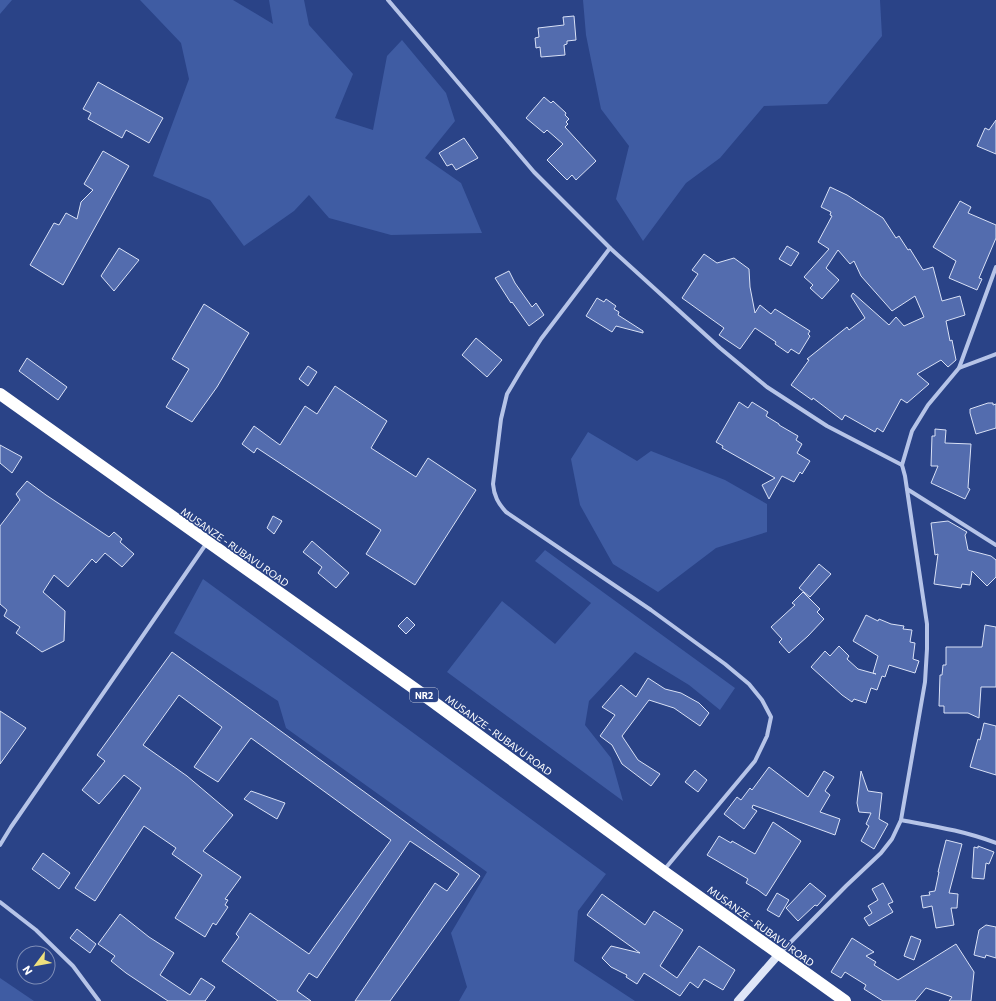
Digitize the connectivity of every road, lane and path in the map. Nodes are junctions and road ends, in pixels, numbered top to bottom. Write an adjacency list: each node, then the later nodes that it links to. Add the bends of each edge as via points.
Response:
1 (388, 0): 2 (street, via 534,172)
2 (610, 248): 7 (street, via 767,387 827,426); 14 (street, via 541,339 507,394 501,419 493,484 496,499 506,512 651,610 725,664 762,700 771,717 767,736 755,761)
3 (996, 267): 5 (street)
4 (996, 354): 5 (street)
5 (959, 368): 7 (street, via 928,405 912,431)
6 (0, 394): 9 (highway, MUSANZE - RUBAVU ROAD / NR2)
7 (902, 465): 8 (street)
8 (907, 489): 10 (street); 11 (street, via 927,624 927,649 925,682)
9 (208, 542): 13 (street); 14 (highway, MUSANZE - RUBAVU ROAD / NR2, via 432,701)
10 (996, 545)
11 (901, 820): 12 (street, via 951,829); 16 (street, via 892,839 881,853)
12 (996, 843)
13 (0, 845)
14 (663, 871): 16 (highway, MUSANZE - RUBAVU ROAD / NR2)
15 (0, 902): 17 (street, via 36,930 73,966)
16 (779, 954): 18 (main road); 19 (highway, MUSANZE - RUBAVU ROAD / NR2)
17 (99, 1001)
18 (738, 1001)
19 (845, 1001)

